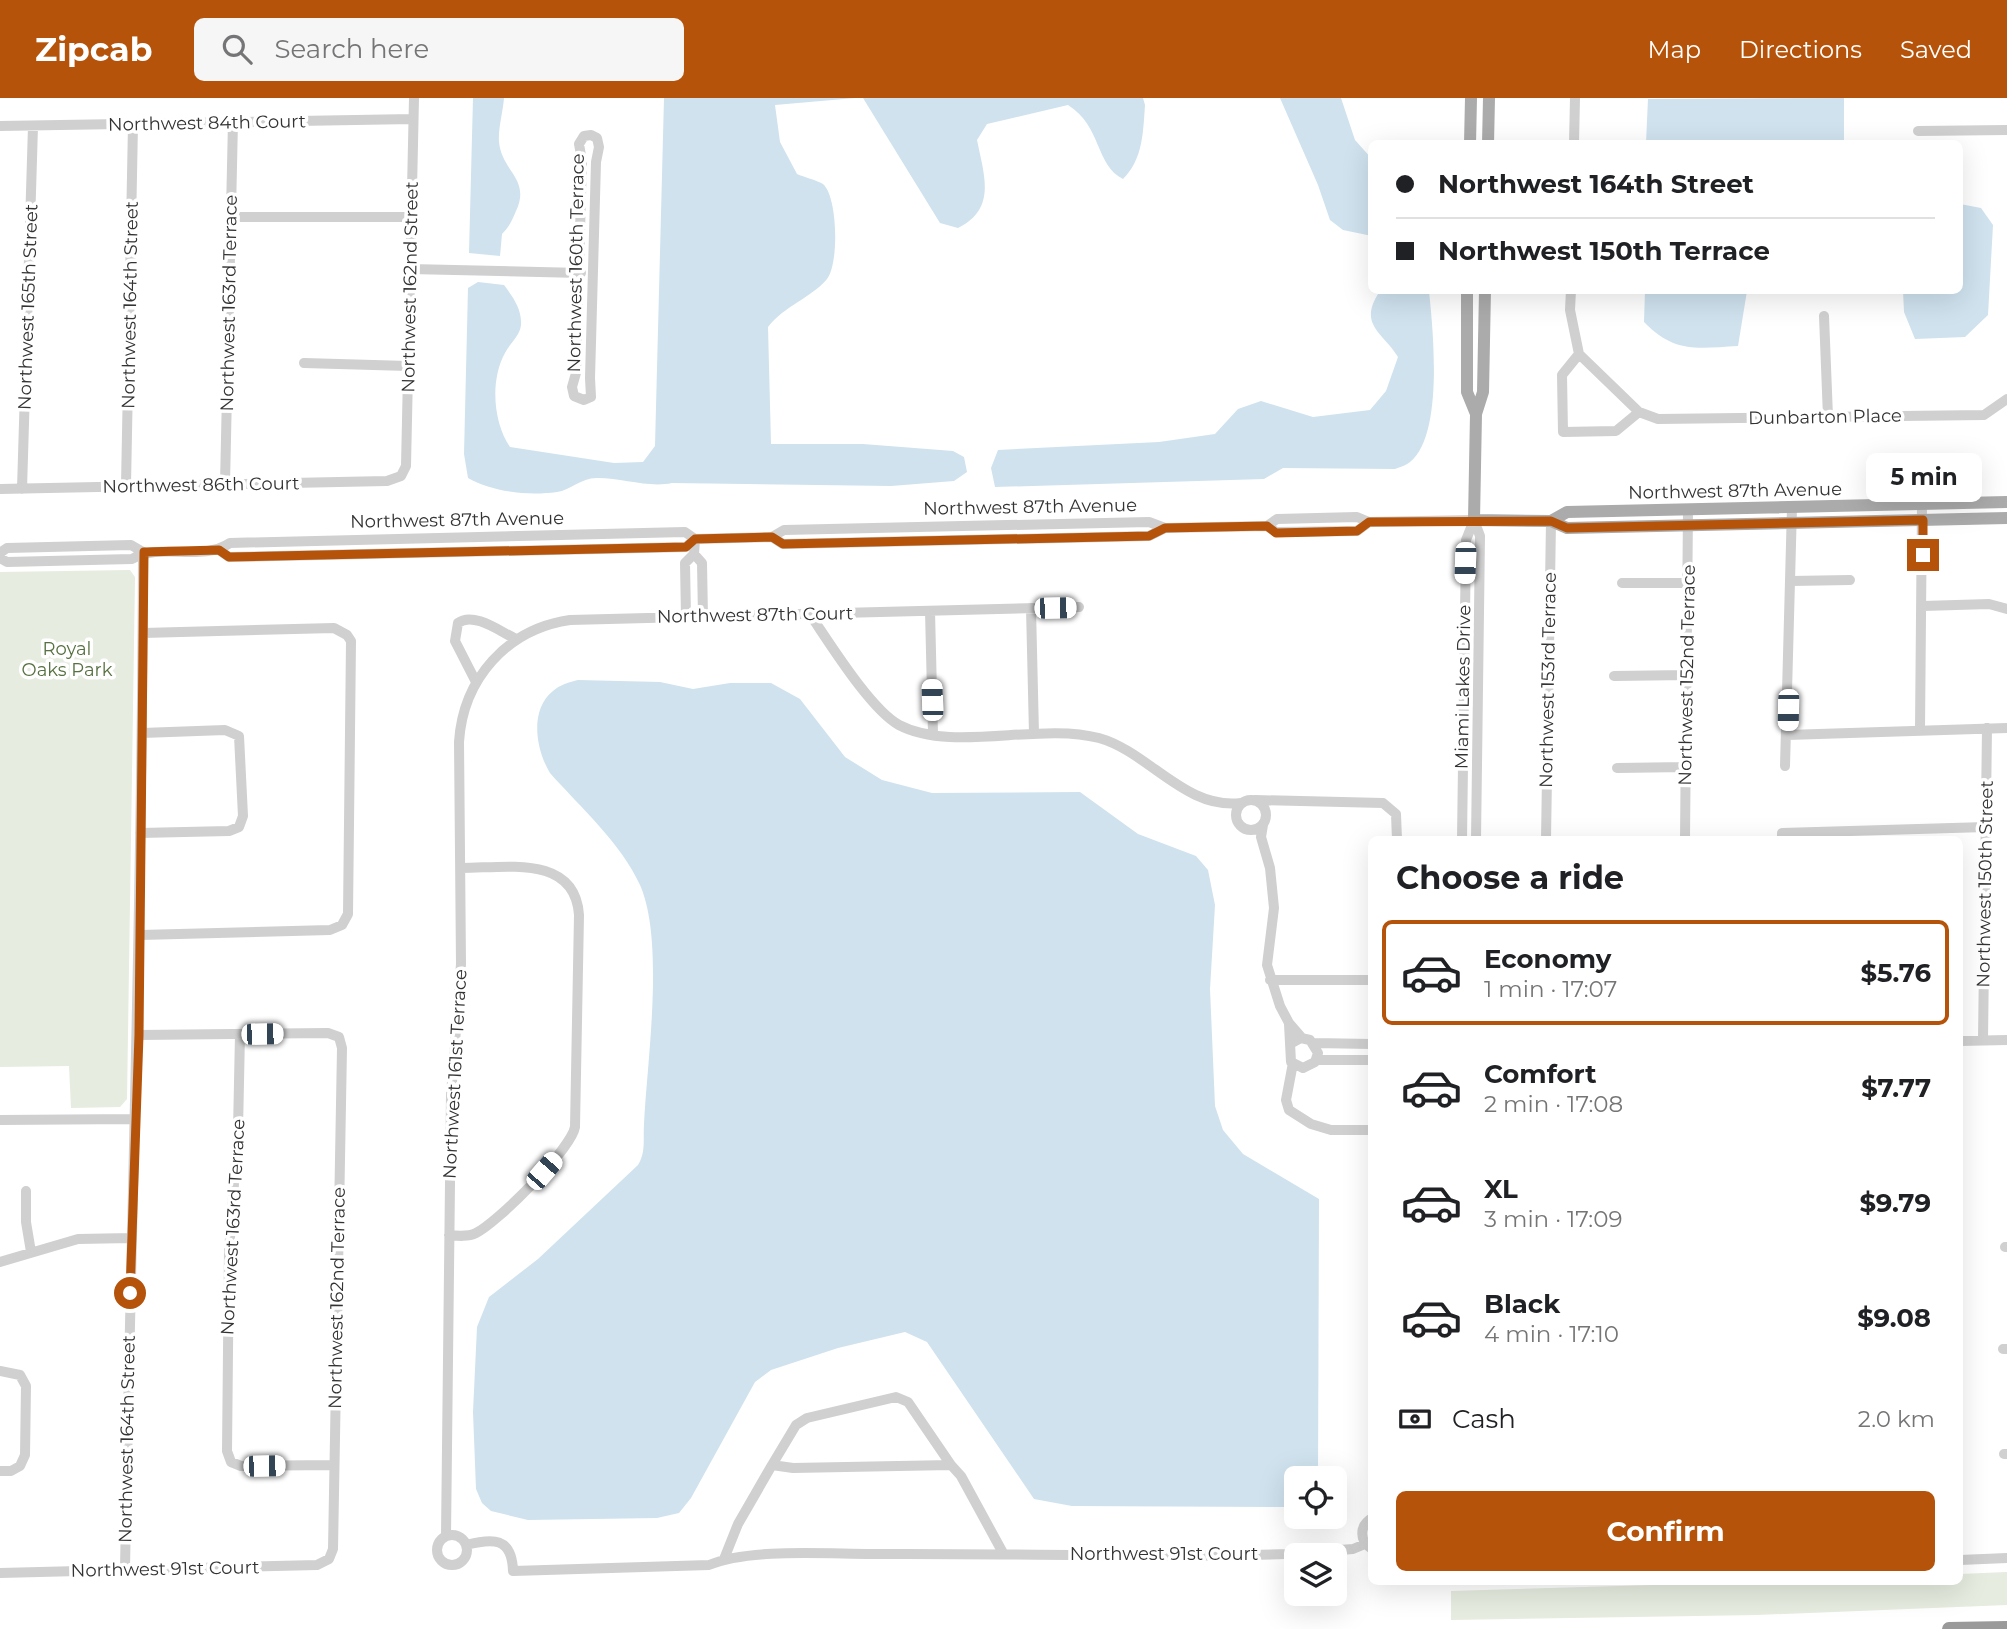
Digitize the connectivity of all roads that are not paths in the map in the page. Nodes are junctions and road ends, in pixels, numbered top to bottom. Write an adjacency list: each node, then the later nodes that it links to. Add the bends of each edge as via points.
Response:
1 (414, 98): 5 (street, Northwest 162nd Street)
2 (1471, 98): 12 (main road)
3 (1489, 98): 13 (main road)
4 (1575, 98): 14 (street)
5 (413, 119): 6 (street, Northwest 84th Court); 16 (street, Northwest 162nd Street)
6 (233, 121): 7 (street, Northwest 84th Court); 15 (street, Northwest 163rd Terrace)
7 (133, 124): 9 (street, Northwest 84th Court); 33 (street, Northwest 164th Street)
8 (0, 126): 9 (street, Northwest 84th Court)
9 (33, 126): 35 (street, Northwest 165th Street)
10 (2007, 130): 11 (street)
11 (1918, 131)
12 (1470, 140)
13 (1488, 140)
14 (1574, 140)
15 (231, 217): 16 (street); 32 (street, Northwest 163rd Terrace)
16 (412, 217): 17 (street, Northwest 162nd Street)
17 (411, 269): 18 (street); 26 (street, Northwest 162nd Street)
18 (578, 272): 19 (street); 19 (street, Northwest 160th Terrace, via 572,387 574,396 584,400 591,397 593,389); 19 (street, Northwest 160th Terrace, via 579,144 583,136 591,135 599,147)
19 (592, 273)
20 (1467, 294): 29 (main road, via 1466,392)
21 (1485, 294): 29 (main road, via 1483,392)
22 (1571, 294): 24 (street)
23 (1824, 316): 30 (street)
24 (1578, 354): 28 (street); 28 (street, via 1562,375 1563,432 1616,431)
25 (304, 363): 26 (street)
26 (408, 366): 31 (street, Northwest 162nd Street, via 406,466)
27 (2007, 399): 30 (street, Dunbarton Place, via 1984,415)
28 (1639, 412): 30 (street, Dunbarton Place, via 1658,419)
29 (1476, 414): 41 (main road)
30 (1828, 417)
31 (401, 476): 32 (street, Northwest 86th Court, via 387,481)
32 (225, 484): 33 (street, Northwest 86th Court)
33 (126, 485): 35 (street, Northwest 86th Court)
34 (0, 489): 35 (street, Northwest 86th Court)
35 (23, 489)
36 (2007, 502): 37 (main road, Northwest 87th Avenue)
37 (1922, 504): 38 (main road, Northwest 87th Avenue); 42 (street)
38 (1791, 507): 39 (main road, Northwest 87th Avenue); 44 (street)
39 (1688, 509): 43 (main road, Northwest 87th Avenue, via 1567,512); 45 (street, Northwest 152nd Terrace)
40 (2007, 517): 42 (main road, Northwest 87th Avenue)
41 (1474, 520): 43 (main road, Northwest 87th Avenue); 46 (street, Northwest 87th Avenue, via 1369,522 1357,517 1277,519 1267,526 1165,528 1149,522 784,530 772,537); 91 (street, Miami Lakes Drive, via 1466,535); 92 (street, Miami Lakes Drive, via 1480,536)
42 (1923, 520): 44 (main road, Northwest 87th Avenue); 56 (street)
43 (1551, 521): 45 (main road, Northwest 87th Avenue, via 1567,528); 93 (street, Northwest 153rd Terrace)
44 (1791, 523): 45 (main road, Northwest 87th Avenue); 51 (street)
45 (1688, 525): 53 (street, Northwest 152nd Terrace)
46 (695, 539): 47 (street, Northwest 87th Avenue, via 685,532 341,540 230,543 219,550); 48 (street)
47 (144, 552): 49 (street, Northwest 87th Avenue, via 131,545 7,548); 64 (street, Northwest 164th Street)
48 (694, 554): 54 (street, via 685,562); 55 (street, via 702,563)
49 (0, 555)
50 (1850, 580): 51 (street)
51 (1791, 581): 76 (street)
52 (1622, 583): 53 (street)
53 (1687, 583): 67 (street, Northwest 152nd Terrace)
54 (685, 594): 55 (street); 62 (street)
55 (703, 594): 63 (street)
56 (1923, 606): 59 (street, via 1989,604); 72 (street)
57 (1079, 607): 58 (street, Northwest 87th Court)
58 (1031, 608): 60 (street, Northwest 87th Court); 75 (street)
59 (2007, 610)
60 (930, 611): 61 (street, Northwest 87th Court); 74 (street)
61 (809, 613): 63 (street, Northwest 87th Court); 74 (street, via 883,712 913,730)
62 (686, 617): 63 (street, Northwest 87th Court); 65 (street, Northwest 87th Court, via 570,620 542,626)
63 (703, 617)
64 (143, 633): 73 (street, Northwest 164th Street); 98 (street, via 334,628 351,641 348,914 342,925 330,930)
65 (516, 639): 66 (street, Northwest 87th Court); 69 (street, via 475,620 458,623 455,641)
66 (491, 662): 69 (street, Northwest 161st Terrace)
67 (1687, 675): 68 (street); 78 (street, Northwest 152nd Terrace)
68 (1614, 676)
69 (476, 682): 97 (street, Northwest 161st Terrace, via 459,734)
70 (2007, 727): 71 (street)
71 (1987, 728): 72 (street); 86 (street, Northwest 150th Street)
72 (1920, 730): 76 (street)
73 (142, 733): 88 (street, Northwest 164th Street); 88 (street, via 225,730 239,736 243,816 239,827 229,831)
74 (933, 734): 75 (street)
75 (1034, 734): 83 (street, via 1107,741 1192,793)
76 (1787, 736): 77 (street)
77 (1785, 766)
78 (1686, 767): 79 (street); 94 (street, Northwest 152nd Terrace)
79 (1617, 768)
80 (1255, 800): 81 (street); 82 (street); 85 (street, via 1264,806)
81 (1291, 801): 85 (street, via 1276,806); 90 (street, via 1388,805 1398,820)
82 (1241, 803): 83 (street); 84 (street)
83 (1222, 805): 84 (street)
84 (1236, 818): 87 (street)
85 (1265, 820): 87 (street, via 1255,830); 96 (street)
86 (1986, 827): 89 (street); 105 (street, Northwest 150th Street)
87 (1245, 829): 96 (street)
88 (141, 834): 98 (street, Northwest 164th Street)
89 (1884, 835): 95 (street)
90 (1398, 836)
91 (1462, 836)
92 (1476, 836)
93 (1546, 836)
94 (1685, 836)
95 (1833, 836)
96 (1263, 845): 99 (street, via 1274,908 1267,948)
97 (462, 868): 120 (street, Northwest 161st Terrace); 120 (street, via 548,870 569,884 578,905 574,1134 534,1183 481,1230 469,1236)
98 (140, 935): 103 (street, Northwest 164th Street)
99 (1270, 980): 100 (street); 101 (street)
100 (1368, 980)
101 (1289, 1023): 104 (street); 108 (street)
102 (240, 1034): 103 (street); 125 (street, Northwest 162nd Terrace, via 328,1032 339,1037 342,1048); 125 (street, Northwest 163rd Terrace, via 229,1251 227,1451 231,1462 241,1466)
103 (139, 1035): 116 (street, Northwest 164th Street)
104 (1302, 1038): 108 (street); 109 (street)
105 (1983, 1040): 106 (street); 107 (street)
106 (2007, 1040)
107 (1963, 1041)
108 (1292, 1043): 113 (street, via 1288,1053)
109 (1314, 1043): 110 (street); 111 (street)
110 (1368, 1044)
111 (1316, 1060): 112 (street); 114 (street)
112 (1368, 1060)
113 (1293, 1063): 114 (street); 115 (street)
114 (1305, 1068): 115 (street)
115 (1291, 1081): 118 (street, via 1287,1105 1311,1124 1331,1130)
116 (134, 1119): 117 (street); 121 (street, Northwest 164th Street)
117 (0, 1120)
118 (1368, 1130)
119 (26, 1192): 122 (street)
120 (449, 1235): 130 (street, Northwest 161st Terrace)
121 (131, 1238): 122 (street, via 78,1239); 138 (street, Northwest 164th Street)
122 (31, 1252): 123 (street)
123 (0, 1262)
124 (0, 1371): 128 (street, via 20,1375 26,1386 25,1455 20,1466)
125 (334, 1465): 135 (street, Northwest 162nd Terrace)
126 (772, 1465): 127 (street); 127 (street, via 796,1425 807,1418 897,1397 908,1402); 136 (street)
127 (950, 1465): 133 (street, via 961,1476)
128 (0, 1471)
129 (1368, 1522): 132 (street, via 1362,1528)
130 (446, 1536): 131 (street, via 460,1537); 131 (street, via 437,1547 445,1564 463,1560)
131 (466, 1545): 136 (street, Northwest 91st Court, via 490,1540 505,1545 513,1570 709,1565)
132 (1368, 1546): 133 (street, Northwest 91st Court, via 1237,1556)
133 (1003, 1553): 136 (street, Northwest 91st Court)
134 (2007, 1558): 137 (street)
135 (329, 1559): 138 (street, Northwest 91st Court, via 317,1565)
136 (723, 1559)
137 (1963, 1560)
138 (125, 1570): 139 (street, Northwest 91st Court)
139 (0, 1573)
140 (2007, 1628): 141 (highway)
141 (1949, 1629)

